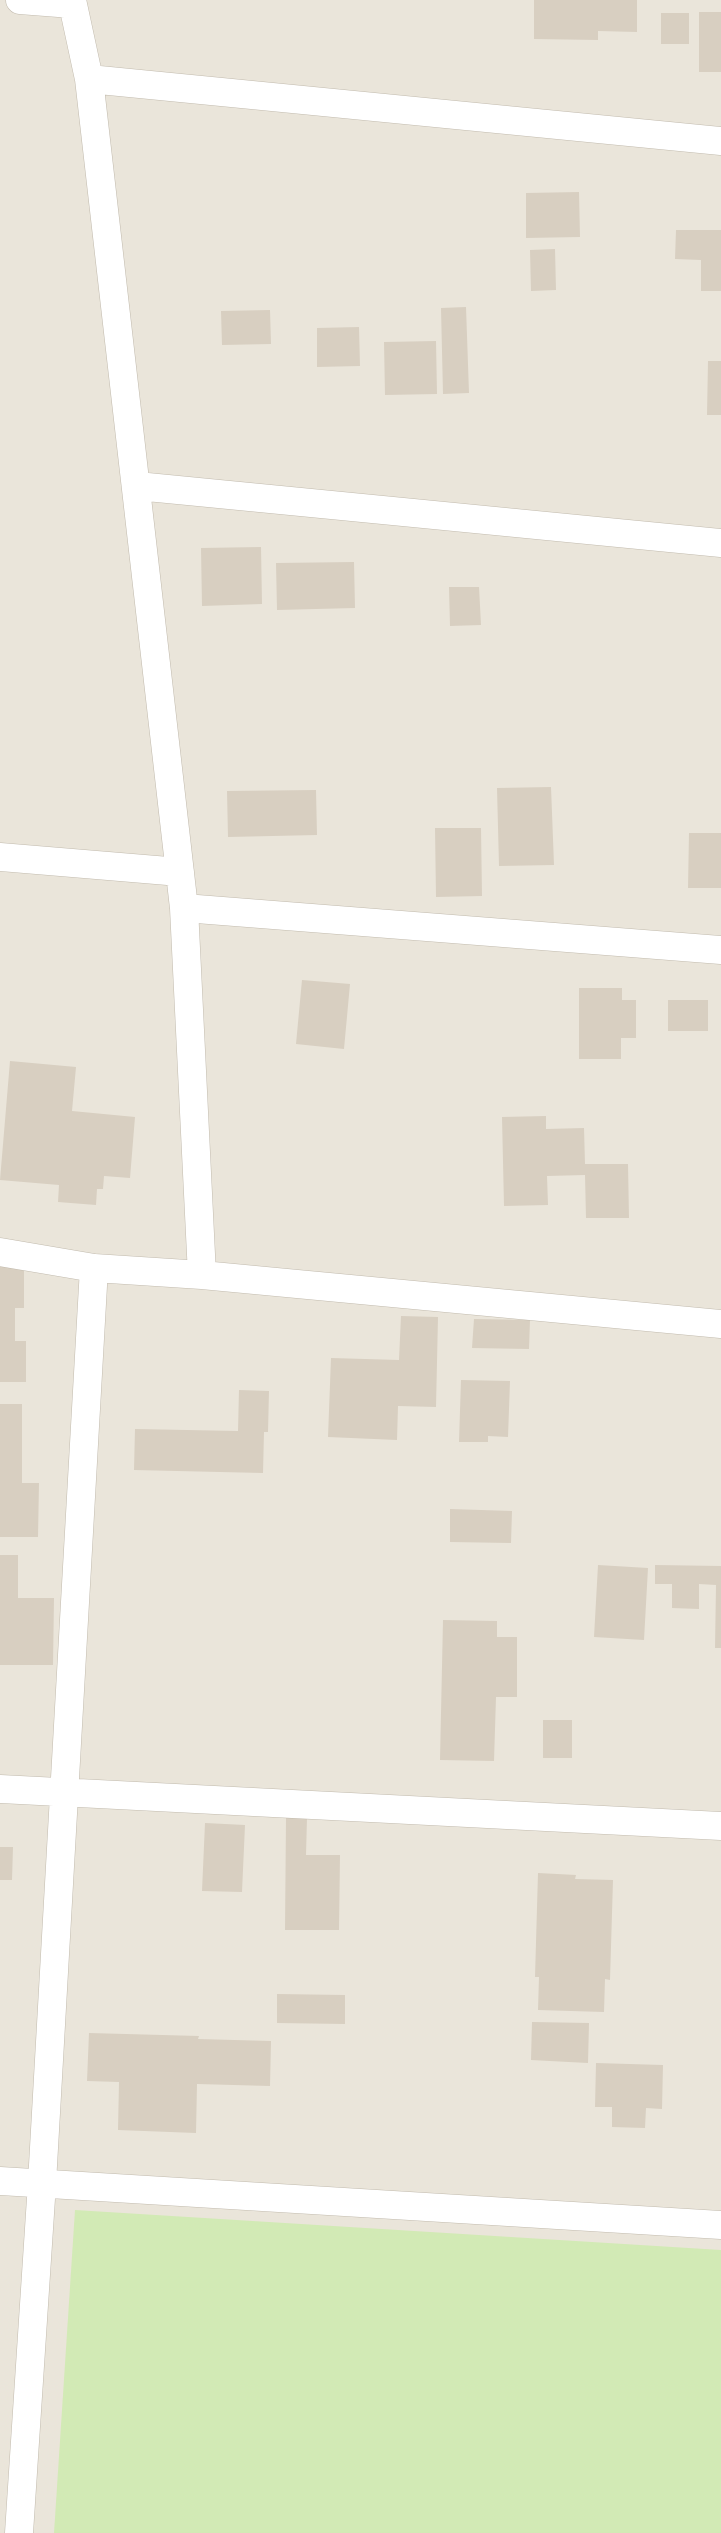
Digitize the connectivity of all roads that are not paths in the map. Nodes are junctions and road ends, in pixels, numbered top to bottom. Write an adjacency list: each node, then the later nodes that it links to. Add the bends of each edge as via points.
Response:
1 (20, 0): 2 (street)
2 (72, 2): 3 (street)
3 (89, 79): 4 (street); 5 (street)
4 (721, 141)
5 (137, 486): 6 (street); 8 (street)
6 (721, 543)
7 (0, 857): 8 (street)
8 (180, 872): 9 (street)
9 (184, 908): 10 (street); 13 (street)
10 (721, 950)
11 (0, 1252): 12 (street)
12 (94, 1268): 13 (street); 16 (street)
13 (202, 1275): 14 (street)
14 (721, 1324)
15 (0, 1790): 16 (street)
16 (65, 1793): 17 (street); 19 (street)
17 (721, 1826)
18 (0, 2181): 19 (street)
19 (42, 2184): 20 (street); 21 (street)
20 (721, 2225)
21 (19, 2533)

